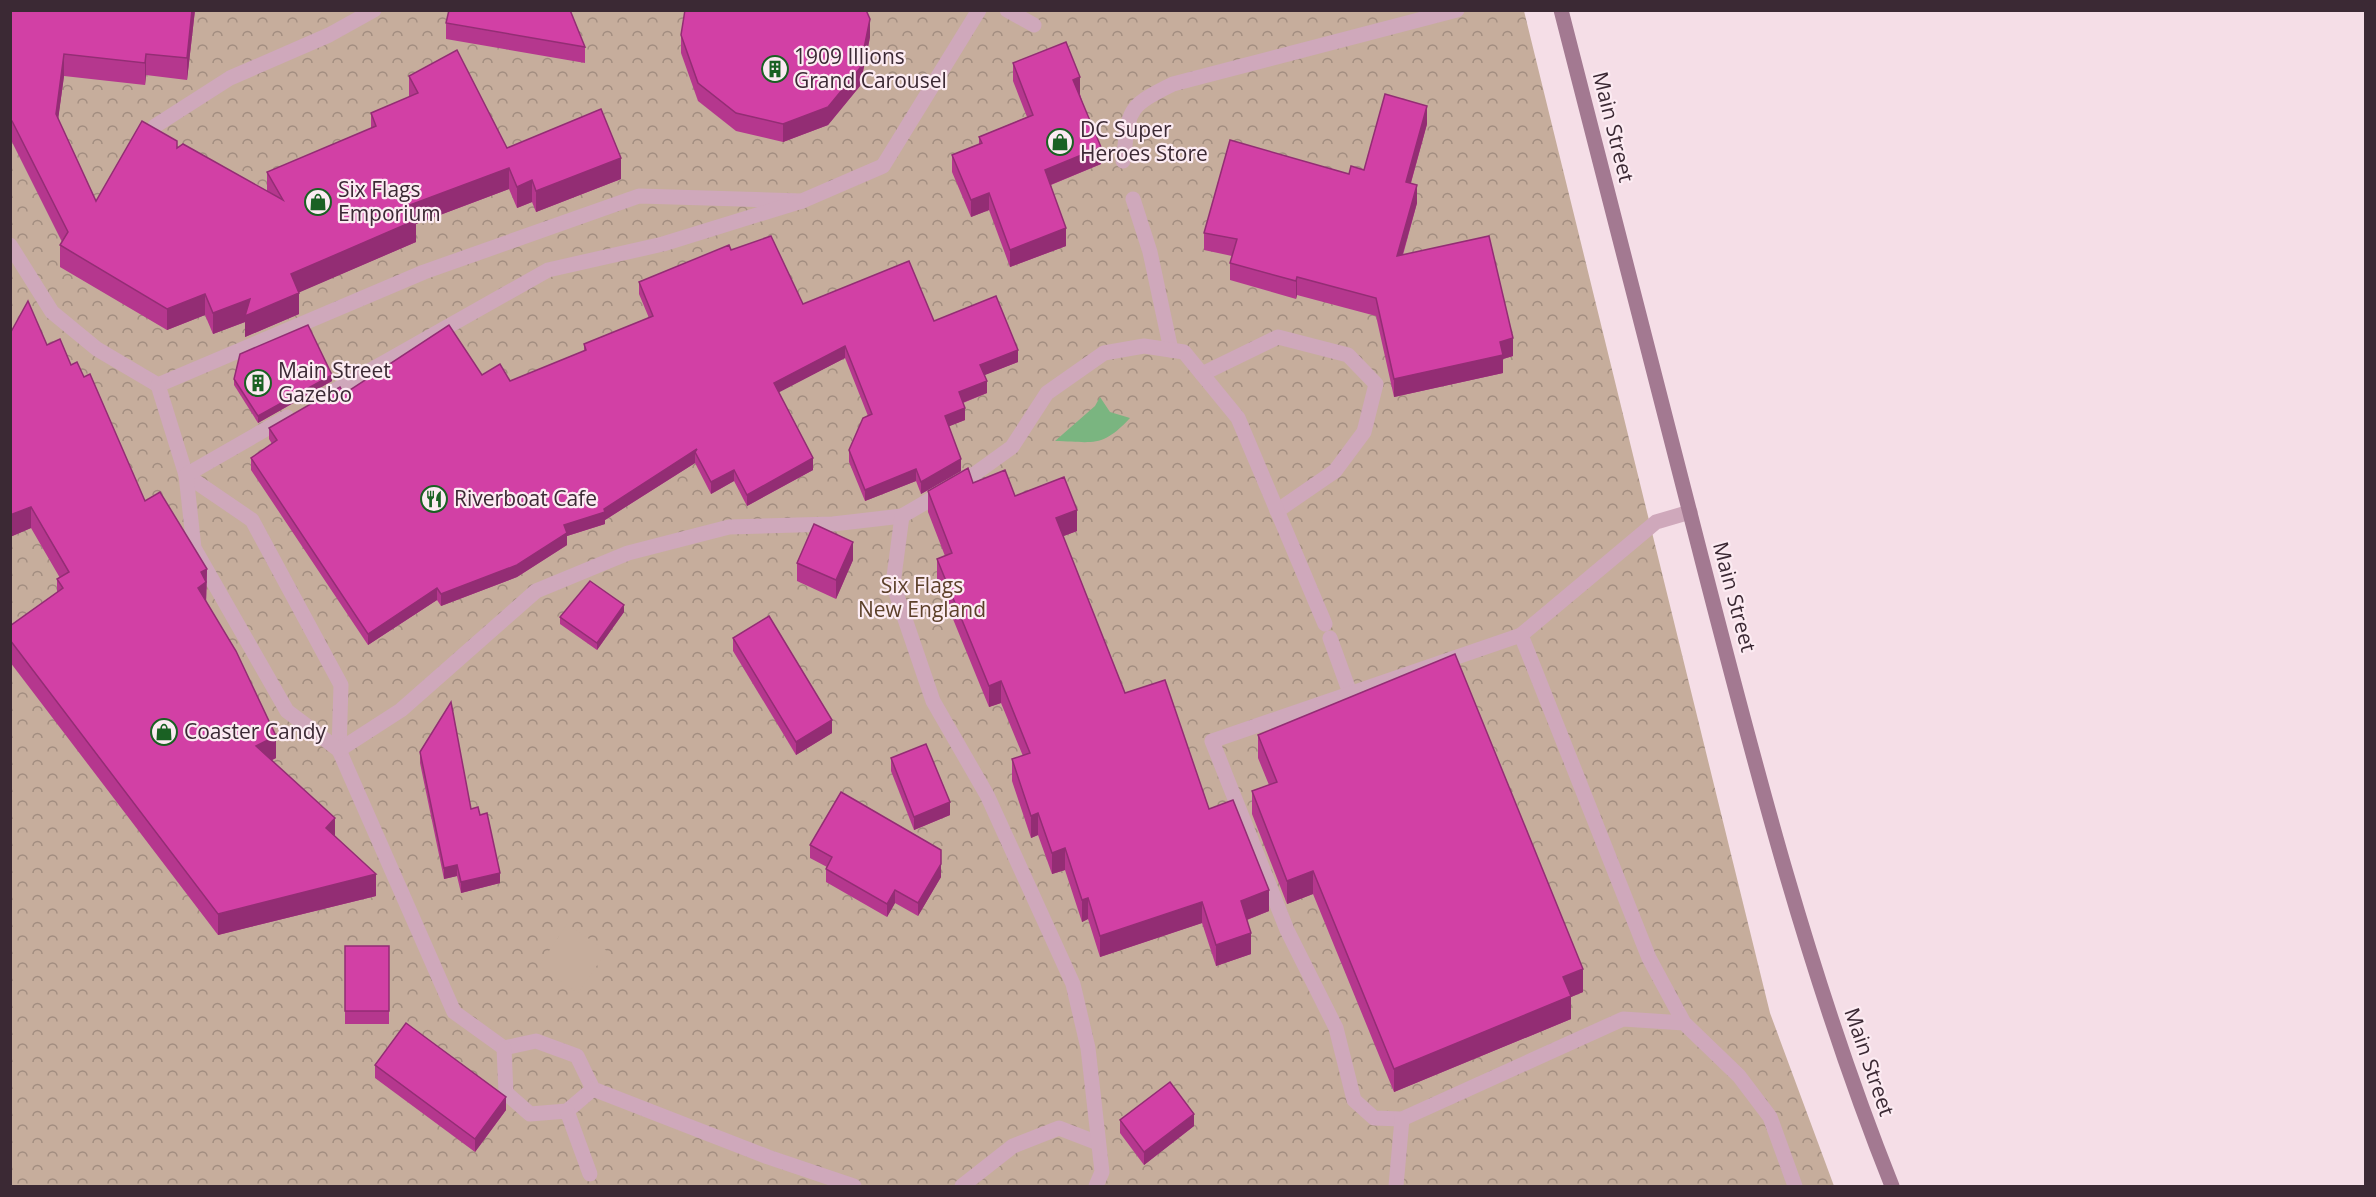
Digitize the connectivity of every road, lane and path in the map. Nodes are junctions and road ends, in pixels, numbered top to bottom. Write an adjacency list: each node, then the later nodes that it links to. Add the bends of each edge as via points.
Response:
1 (374, 10): 7 (street, via 329,35 230,78)
2 (979, 10): 10 (street, via 883,166)
3 (1007, 10): 6 (street)
4 (1457, 10): 8 (street, via 1173,84 1146,97 1130,112)
5 (1561, 10): 17 (main road, Main Street)
6 (1034, 25)
7 (155, 126)
8 (1123, 161)
9 (1133, 199): 12 (street, via 1150,252)
10 (802, 201): 14 (street, via 639,196 424,272); 15 (street, via 663,244 548,270)
11 (11, 247): 14 (street, via 52,312 97,349)
12 (1172, 350): 13 (street, via 1184,352); 18 (street, via 1144,346 1104,353 1047,393 1012,447)
13 (1202, 374): 16 (street, via 1238,418); 16 (street, via 1278,337 1348,355 1376,384 1364,432 1335,471)
14 (158, 386): 15 (street)
15 (186, 475): 21 (street, via 194,548 287,711); 21 (street, via 252,520 341,685)
16 (1277, 511): 20 (street)
17 (1690, 512): 19 (street, via 1656,522); 34 (main road, Main Street, via 1801,922)
18 (902, 516): 21 (street, via 833,524 729,527 628,553 536,591 401,710); 27 (street, via 893,584 933,701 987,795 1073,984 1088,1048)
19 (1521, 635): 20 (street); 22 (street, via 1649,958)
20 (1350, 693): 26 (street, via 1212,741 1287,930 1336,1028 1354,1100 1374,1118)
21 (339, 750): 23 (street, via 454,1012)
22 (1684, 1023): 26 (street, via 1623,1019); 33 (street, via 1739,1076 1770,1117)
23 (504, 1048): 24 (street, via 536,1041 577,1056); 25 (street, via 506,1093 530,1114)
24 (593, 1089): 25 (street); 29 (street)
25 (567, 1112): 28 (street)
26 (1402, 1119): 32 (street)
27 (1098, 1143): 30 (street, via 1059,1128 1013,1146); 31 (street, via 1102,1172)
28 (590, 1174)
29 (854, 1186)
30 (962, 1186)
31 (1096, 1186)
32 (1396, 1186)
33 (1795, 1186)
34 (1892, 1186)

